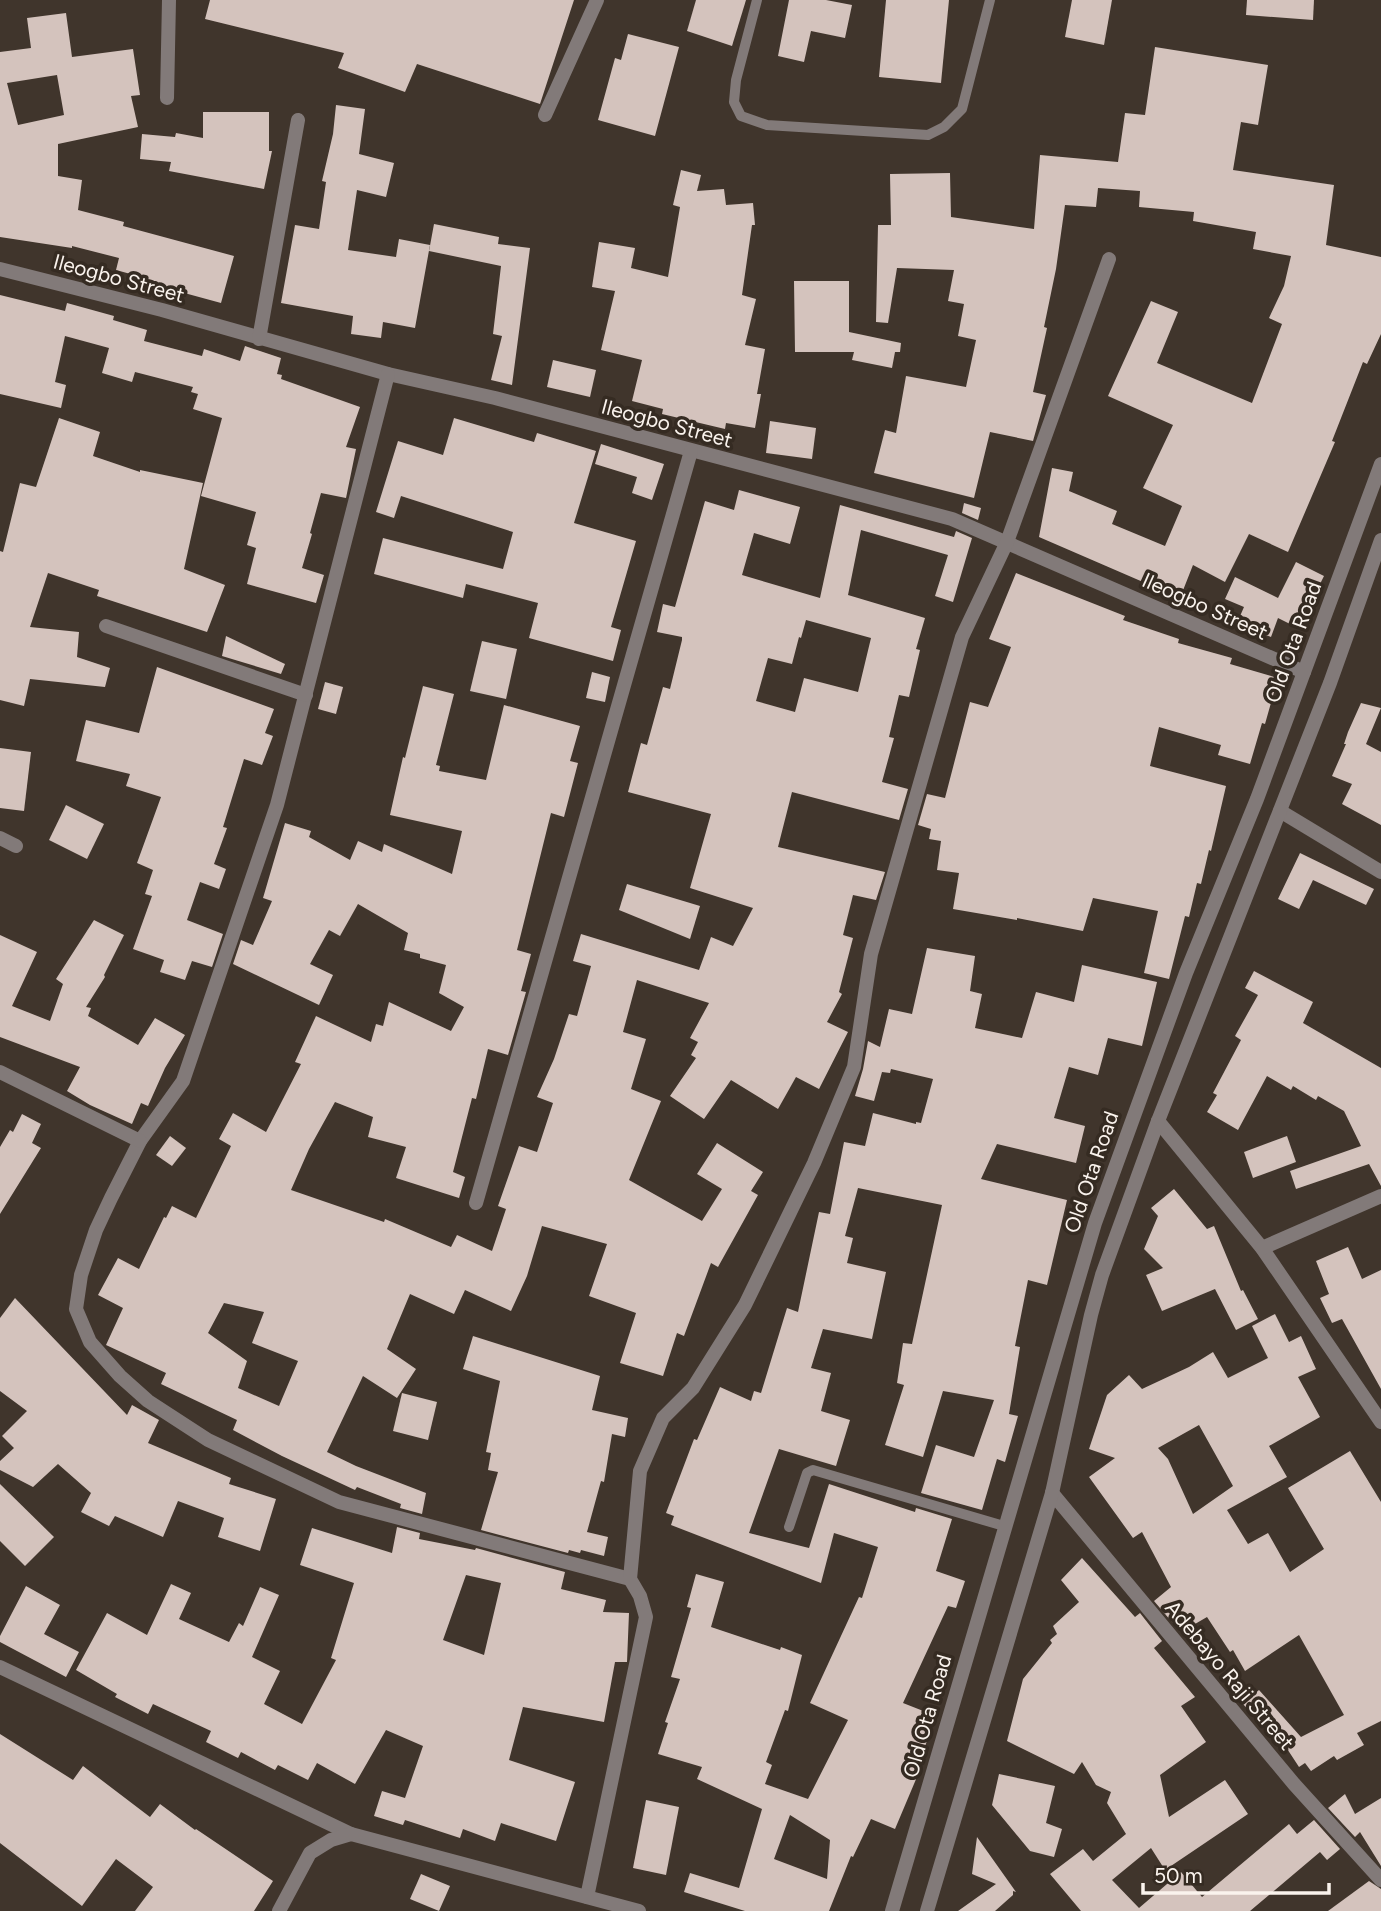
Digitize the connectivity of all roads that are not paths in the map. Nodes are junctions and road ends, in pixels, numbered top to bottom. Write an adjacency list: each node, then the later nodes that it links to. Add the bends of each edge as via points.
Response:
1 (169, 0): 5 (street)
2 (597, 0): 6 (street)
3 (757, 0): 4 (lane, via 736,79 734,102 741,116 767,125 928,135 962,109)
4 (990, 0)
5 (167, 98)
6 (545, 115)
7 (298, 120): 10 (street)
8 (1110, 260): 15 (street)
9 (0, 269): 10 (street, Ileogbo Street)
10 (259, 339): 11 (street, Ileogbo Street)
11 (388, 374): 12 (street, Ileogbo Street); 18 (street)
12 (691, 451): 15 (street, Ileogbo Street, via 952,519); 27 (street)
13 (1381, 464): 17 (street, Old Ota Road)
14 (1381, 540): 19 (street)
15 (1007, 542): 17 (street, Ileogbo Street); 33 (street, via 962,637 871,954 854,1067 814,1163 745,1305 693,1388 663,1418 652,1441 640,1471)
16 (106, 626): 18 (street)
17 (1304, 672): 31 (street, Old Ota Road, via 1094,1223)
18 (306, 695): 25 (street, via 277,805 183,1081)
19 (1280, 811): 22 (street); 24 (street)
20 (0, 838): 21 (street)
21 (16, 846)
22 (1381, 872)
23 (0, 1072): 25 (street)
24 (1158, 1121): 28 (street); 30 (street, via 1091,1315)
25 (140, 1142): 33 (street, via 96,1230 76,1309 90,1342 139,1393 208,1440 339,1502)
26 (1381, 1196): 28 (street)
27 (476, 1203)
28 (1262, 1248): 29 (street)
29 (1381, 1422)
30 (1052, 1493): 36 (street, Adebayo Raji Street, via 1294,1784); 41 (street)
31 (1004, 1526): 32 (lane, via 813,1470 807,1473); 40 (street, Old Ota Road)
32 (789, 1527)
33 (631, 1579): 37 (street, via 646,1617)
34 (0, 1667): 35 (street)
35 (351, 1834): 37 (street); 38 (street, via 310,1853)
36 (1381, 1880)
37 (587, 1897): 39 (street)
38 (279, 1911)
39 (639, 1911)
40 (892, 1911)
41 (927, 1911)

